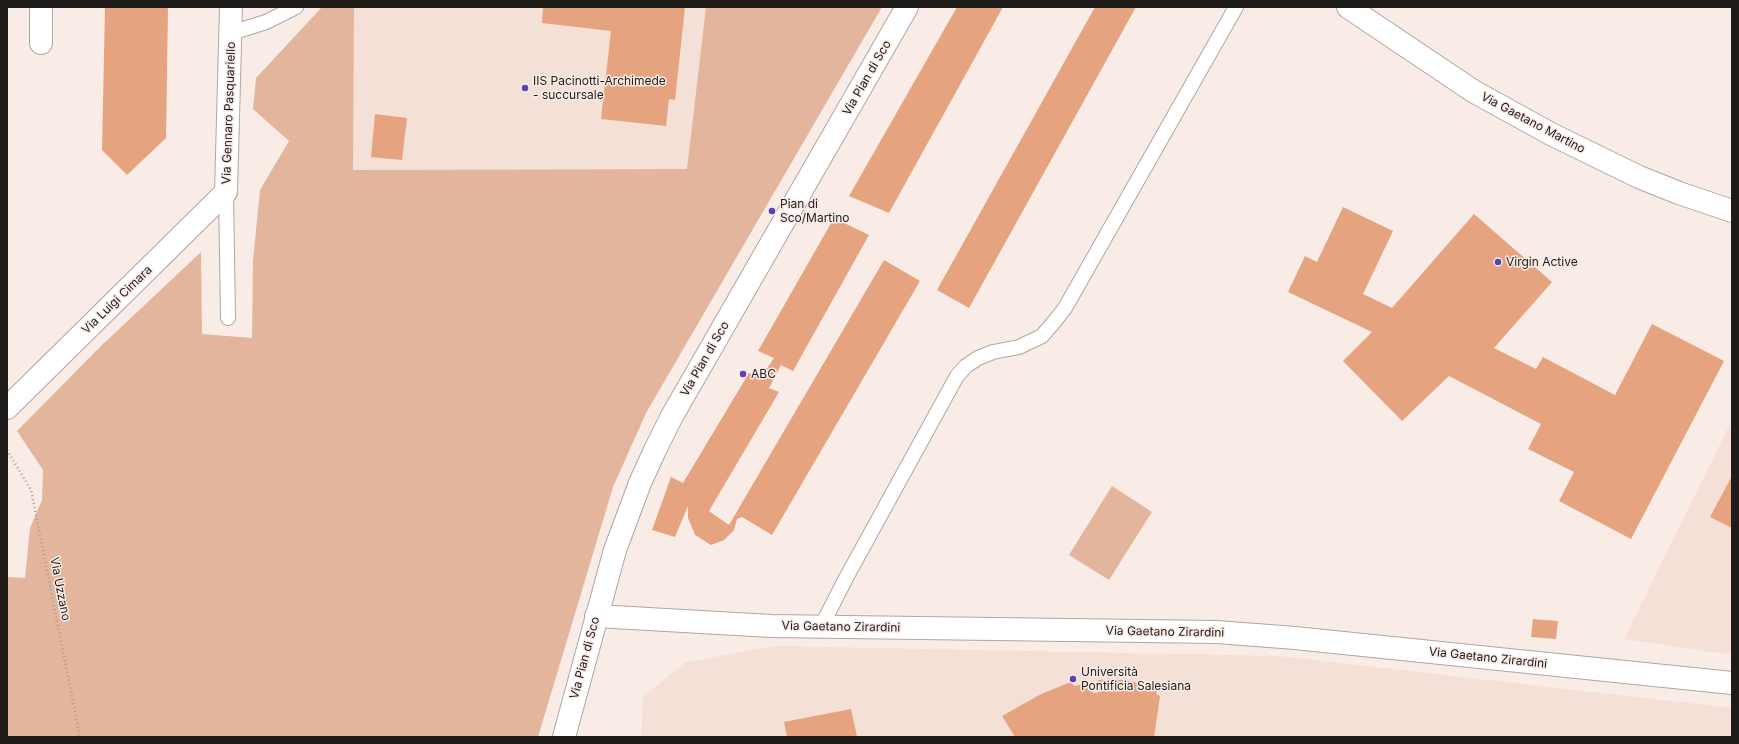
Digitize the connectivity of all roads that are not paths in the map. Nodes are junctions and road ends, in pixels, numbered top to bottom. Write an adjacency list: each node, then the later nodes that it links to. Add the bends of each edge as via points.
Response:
1 (41, 7): 8 (street)
2 (231, 7): 7 (street, Via Gennaro Pasquariello)
3 (296, 7): 7 (lane, Via Gennaro Pasquariello, via 266,22)
4 (907, 7): 13 (street, Via Pian di Sco, via 672,416 626,517)
5 (1236, 7): 14 (lane, via 1069,301 1054,322 1042,336 1019,347 978,358 957,376)
6 (1348, 7): 10 (street, Via Gaetano Martino, via 1473,90 1551,134 1639,177)
7 (231, 33): 9 (street, Via Gennaro Pasquariello)
8 (41, 42)
9 (226, 192): 11 (lane); 12 (street, Via Luigi Cimara)
10 (1732, 211)
11 (228, 318)
12 (7, 408)
13 (596, 616): 14 (street, Via Gaetano Zirardini); 16 (street, Via Pian di Sco)
14 (821, 627): 15 (street, Via Gaetano Zirardini, via 1217,632 1310,639)
15 (1732, 683)
16 (564, 737)

